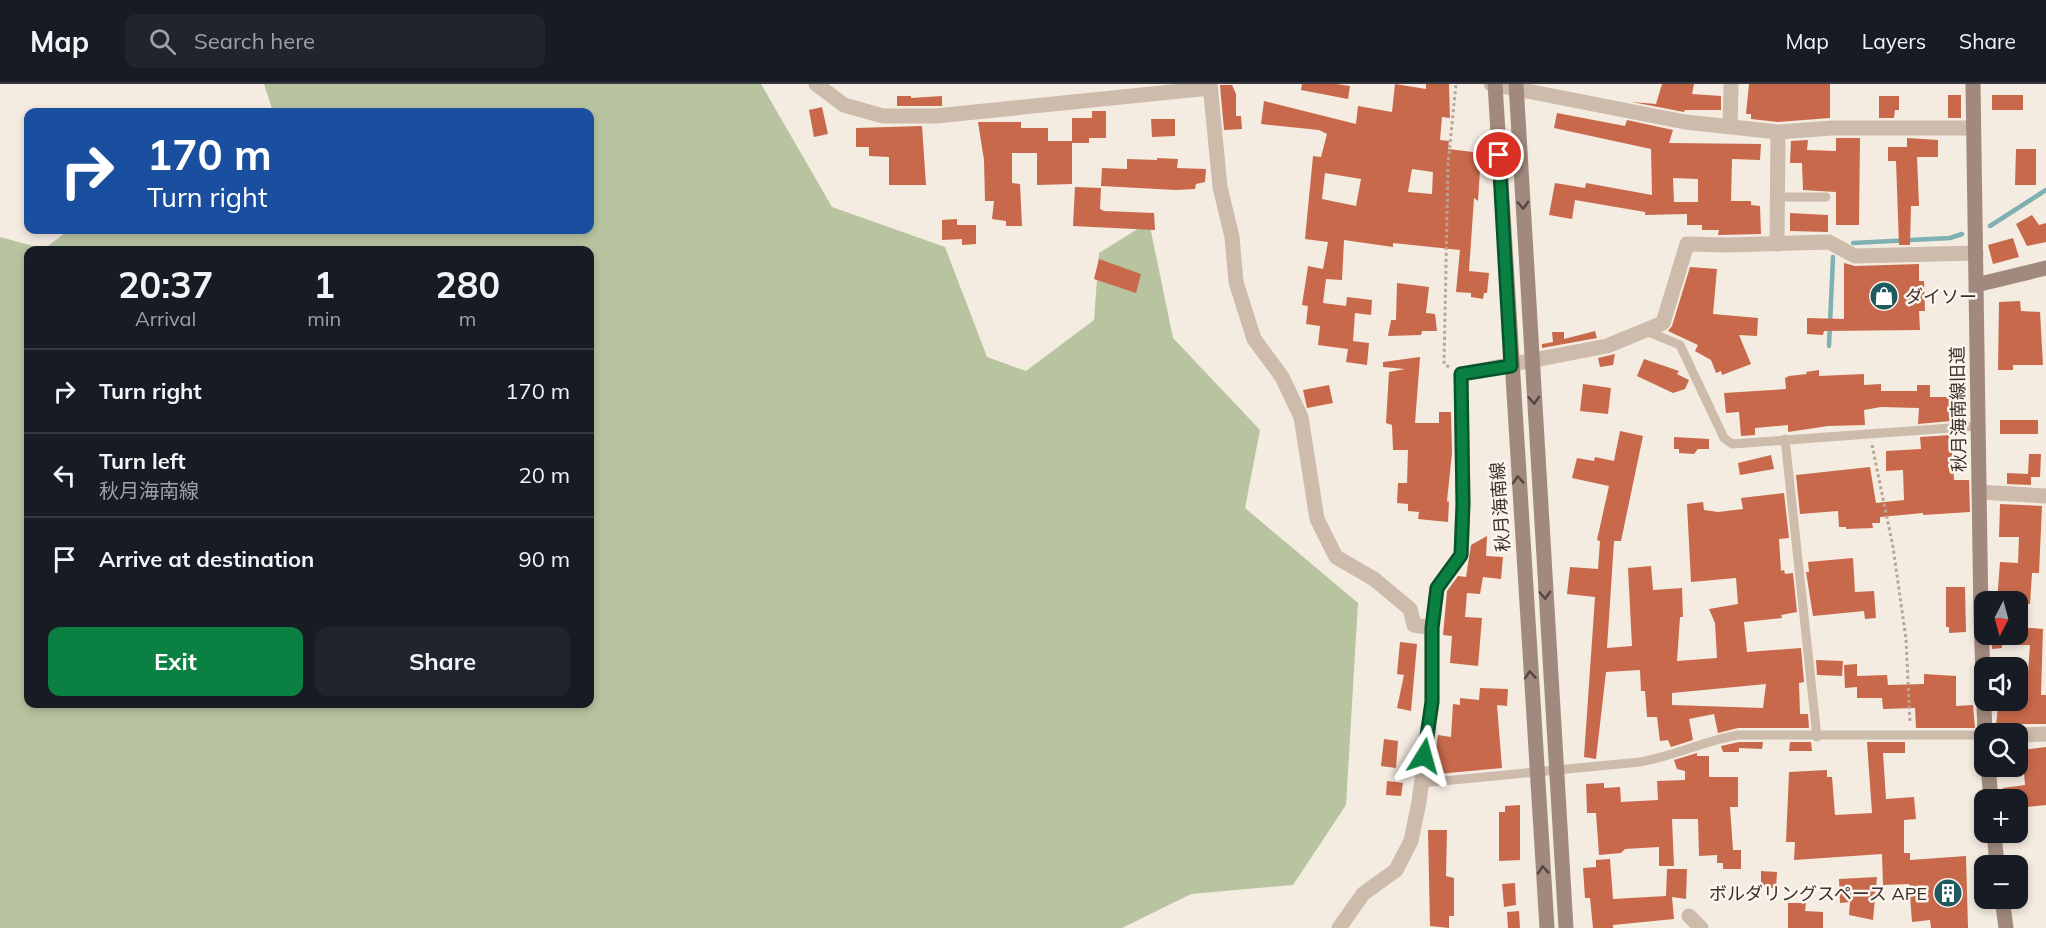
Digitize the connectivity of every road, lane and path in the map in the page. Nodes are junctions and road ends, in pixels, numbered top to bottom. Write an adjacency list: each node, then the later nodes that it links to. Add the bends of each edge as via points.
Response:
1 (816, 84): 6 (street, via 844,105 883,116 936,116)
2 (1456, 84): 20 (path, via 1448,164 1444,364)
3 (1494, 84): 7 (street); 19 (main road, 秋月海南線)
4 (1731, 84): 8 (street)
5 (1973, 84): 9 (main road, 秋月海南線旧道)
6 (1210, 86): 26 (street, via 1220,187 1232,237 1236,282 1254,339 1282,376 1301,417 1317,519 1336,557 1374,579 1410,609 1414,625)
7 (1516, 87): 8 (street, via 1685,122); 18 (main road, one-way to 18)
8 (1730, 126): 10 (street)
9 (1974, 128): 10 (street); 14 (main road, 秋月海南線旧道)
10 (1778, 132): 11 (street)
11 (1778, 197): 12 (lane); 13 (street)
12 (1826, 197)
13 (1777, 244): 14 (street, via 1829,242 1855,256); 17 (street, via 1687,244 1663,323)
14 (1976, 253): 16 (main road, 秋月海南線旧道)
15 (2046, 268): 16 (main road)
16 (1976, 285): 21 (main road, 秋月海南線旧道)
17 (1644, 330): 18 (street, via 1606,346); 23 (lane, via 1680,345 1724,438 1732,444)
18 (1532, 360): 19 (street); 33 (main road, one-way to 33)
19 (1511, 366): 20 (street); 34 (main road, 秋月海南線, one-way to 19)
20 (1461, 374): 26 (street, via 1461,555 1437,588)
21 (1978, 426): 22 (lane); 24 (main road, 秋月海南線旧道)
22 (1870, 434): 23 (lane); 31 (path, via 1893,546 1906,639)
23 (1785, 439): 32 (lane)
24 (1979, 492): 25 (street); 27 (main road, 秋月海南線旧道)
25 (2046, 496)
26 (1432, 628): 35 (street, via 1432,702)
27 (1985, 723)
28 (1974, 734): 31 (lane)
29 (2046, 734): 30 (street)
30 (2028, 735)
31 (1911, 736): 32 (lane)
32 (1817, 737): 33 (lane, via 1738,735 1707,741 1660,758)
33 (1556, 771): 34 (lane); 40 (main road)
34 (1537, 773): 35 (lane); 39 (main road, 秋月海南線, one-way to 34)
35 (1421, 783): 38 (street, via 1411,841 1396,870 1364,894)
36 (2003, 909): 42 (main road)
37 (1689, 915): 41 (street)
38 (1339, 928)
39 (1547, 928)
40 (1566, 928)
41 (1701, 928)
42 (2006, 928)

